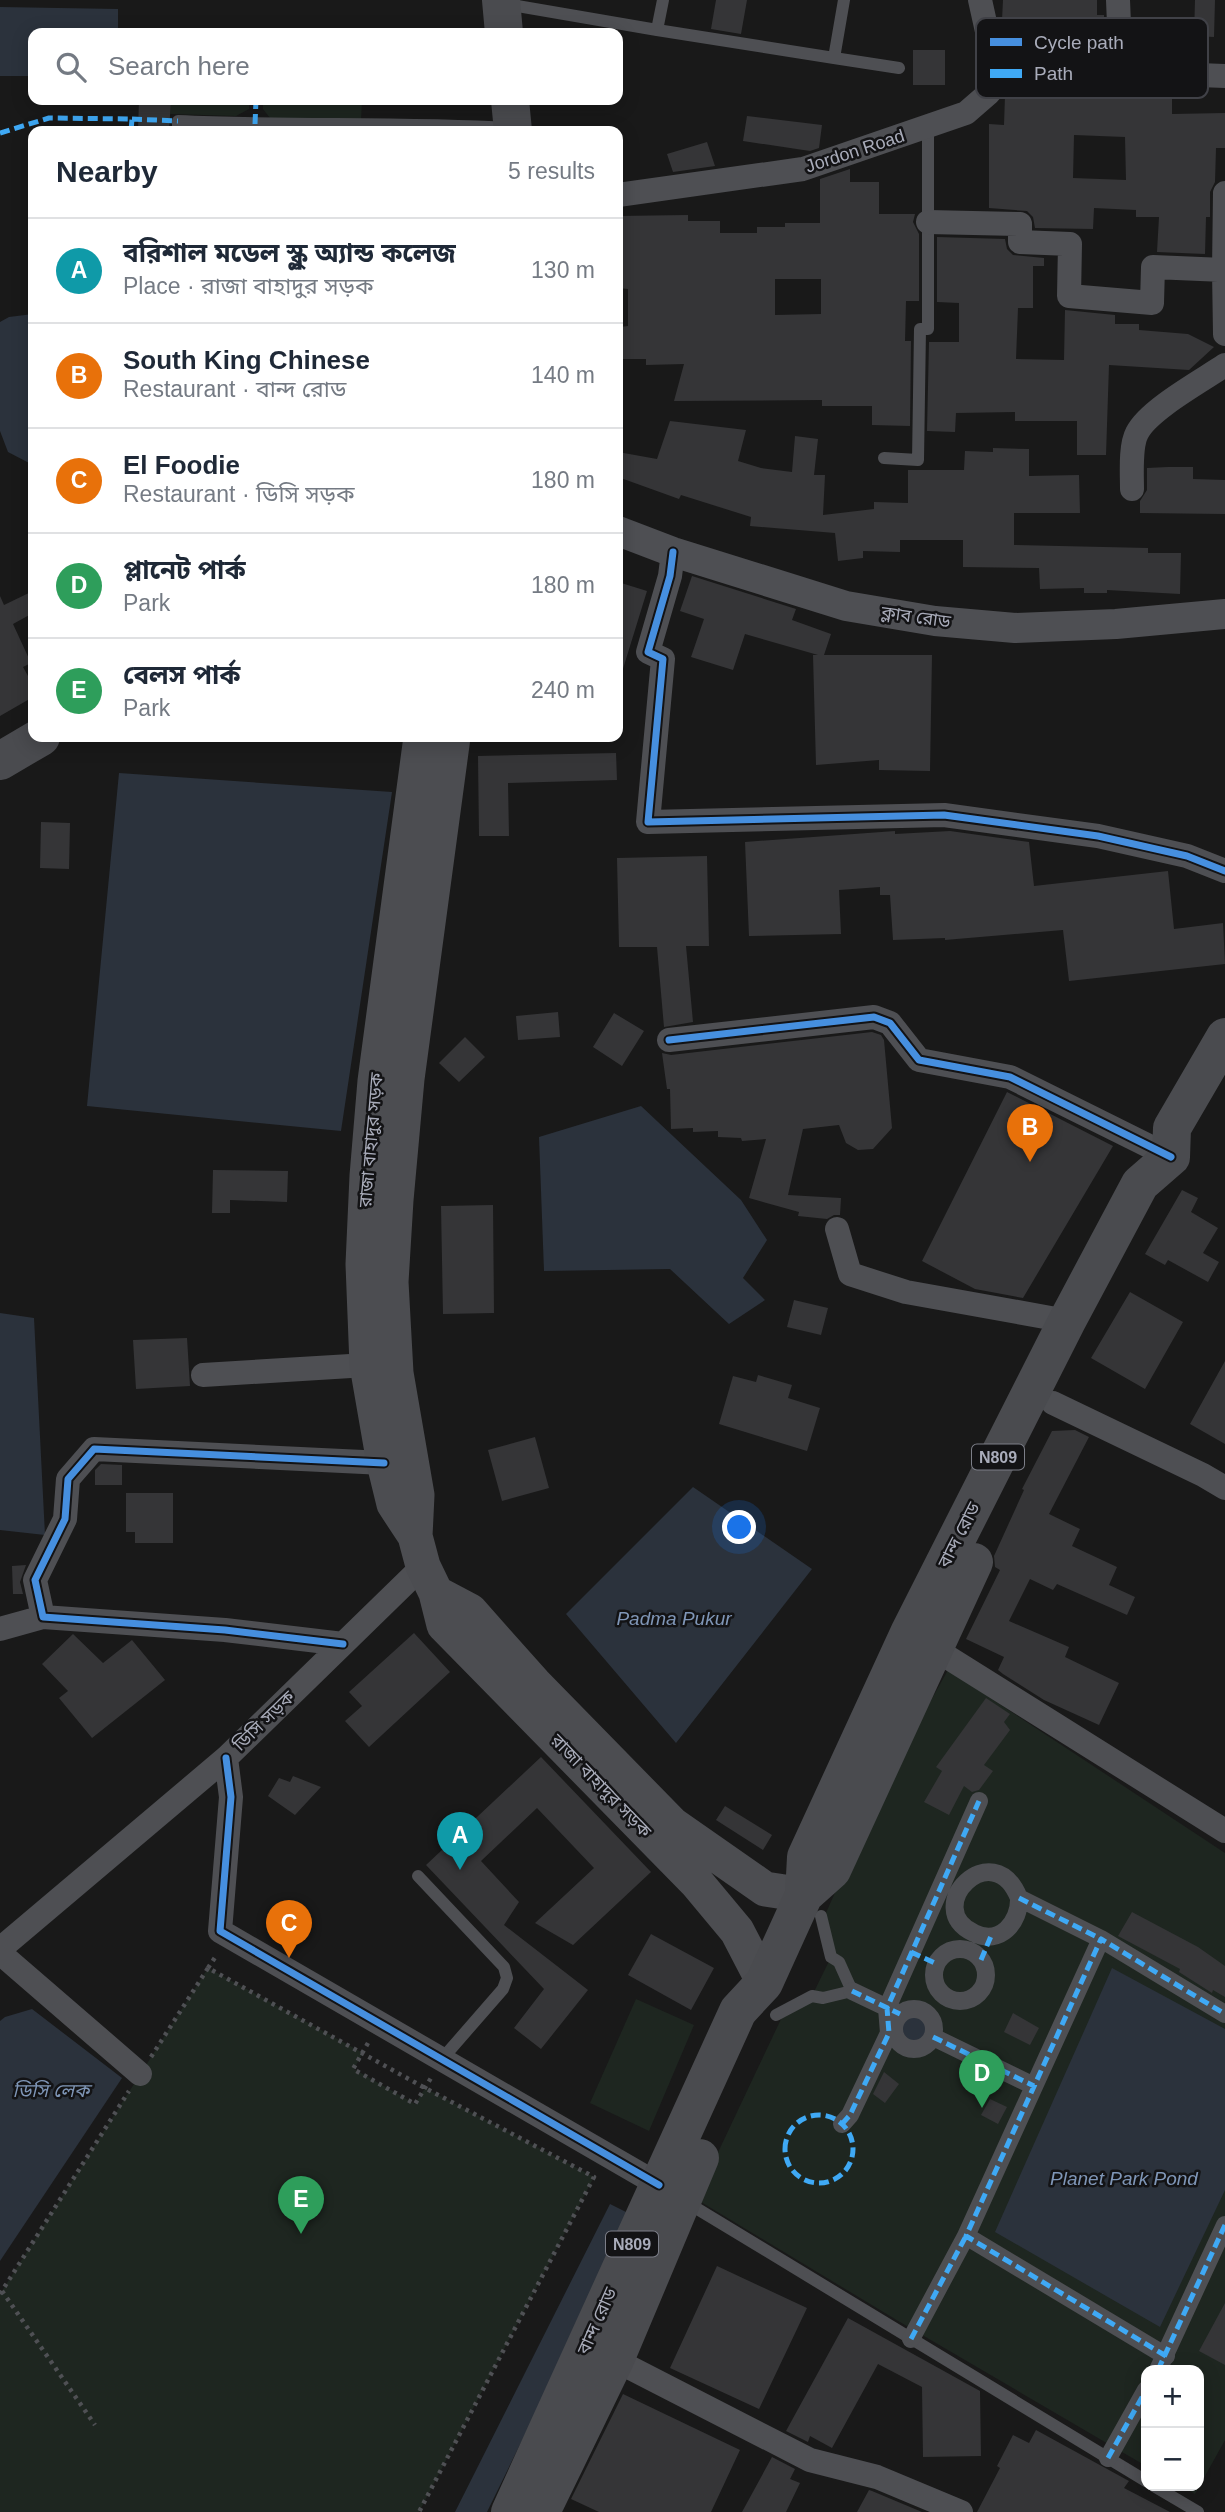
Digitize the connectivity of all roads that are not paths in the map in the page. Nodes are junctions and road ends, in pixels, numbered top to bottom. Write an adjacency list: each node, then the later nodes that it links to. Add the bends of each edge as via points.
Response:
1 (663, 0): 8 (lane)
2 (844, 0): 9 (lane)
3 (980, 0): 6 (street, Jordon Road)
4 (1118, 0): 7 (street)
5 (502, 12): 8 (lane)
6 (984, 18)
7 (1119, 18)
8 (657, 30): 9 (lane)
9 (834, 58): 10 (lane)
10 (899, 68)
11 (984, 98): 16 (street, Jordon Road, via 966,114)
12 (512, 120): 15 (lane)
13 (178, 126): 14 (lane, via 178,121)
14 (306, 126)
15 (426, 126)
16 (929, 126): 18 (street, Jordon Road, via 803,169); 19 (lane)
17 (1225, 193): 20 (street)
18 (623, 194)
19 (928, 222): 20 (street, via 1020,224 1020,242 1070,244 1069,296 1152,303 1153,267); 23 (lane, via 928,329 920,329 918,460)
20 (1224, 270): 21 (street)
21 (1225, 334)
22 (1225, 365): 24 (street, via 1156,412 1136,433)
23 (884, 458)
24 (1132, 489)
25 (623, 533): 26 (street, ক্লাব রোড)
26 (673, 552): 27 (street, ক্লাব রোড, via 846,607 935,621 1014,628); 32 (street, via 648,652 663,659 648,822 944,815 1098,836 1187,856)
27 (1225, 614)
28 (28, 742): 31 (main road)
29 (420, 742): 39 (main road, রাজা বাহাদুর সড়ক, via 372,1108 363,1264)
30 (452, 742): 44 (main road, রাজা বাহাদুর সড়ক, via 407,1079 391,1282 396,1373)
31 (1, 753)
32 (1225, 871)
33 (1225, 1037): 36 (main road, বান্দ রোড / N809, via 1172,1128)
34 (669, 1040): 36 (street, via 874,1017 890,1023 919,1060 1010,1077)
35 (1225, 1088): 36 (main road, বান্দ রোড / N809, via 1196,1141)
36 (1171, 1157): 38 (main road, বান্দ রোড / N809, via 1140,1184); 41 (main road, বান্দ রোড / N809, via 1163,1198)
37 (837, 1229): 38 (street, via 850,1274 906,1292)
38 (1067, 1321): 54 (main road, বান্দ রোড / N809, via 910,1631 806,1857)
39 (367, 1364): 40 (street); 42 (main road, রাজা বাহাদুর সড়ক)
40 (203, 1375)
41 (1053, 1403): 43 (street); 48 (main road, বান্দ রোড / N809)
42 (384, 1463): 44 (main road, রাজা বাহাদুর সড়ক, via 394,1504); 45 (street, via 94,1449 68,1479 65,1519 35,1580)
43 (1225, 1488)
44 (425, 1565): 47 (street, ডিসি সড়ক); 54 (main road, রাজা বাহাদুর সড়ক, via 672,1824 765,1889); 62 (main road, রাজা বাহাদুর সড়ক, via 444,1625 697,1883 737,1931)
45 (43, 1617): 46 (street); 47 (street)
46 (0, 1629)
47 (343, 1644): 49 (street, ডিসি সড়ক)
48 (933, 1648): 51 (street); 54 (main road, বান্দ রোড / N809)
49 (226, 1758): 57 (street, ডিসি সড়ক); 67 (street, via 231,1797 220,1931)
50 (979, 1801): 58 (street)
51 (1225, 1831)
52 (418, 1876): 67 (lane, via 504,1967 506,1978 503,1989)
53 (1019, 1898): 55 (street, via 1016,1919 1002,1933); 55 (street, via 1008,1880 989,1872 968,1878 961,1886 956,1895 957,1916 971,1932); 56 (street)
54 (813, 1905): 61 (lane, via 831,1957 839,1962); 62 (main road, বান্দ রোড / N809)
55 (991, 1936): 59 (street)
56 (1101, 1939): 64 (street); 69 (street)
57 (0, 1951): 68 (street)
58 (911, 1952): 60 (street); 63 (street)
59 (981, 1960): 60 (street, via 960,1950 944,1954); 60 (street, via 984,1984 966,2000 942,1993 934,1977)
60 (937, 1964)
61 (852, 1991): 62 (lane, via 823,1998); 63 (street)
62 (770, 1999): 71 (main road, বান্দ রোড / N809, via 738,2011)
63 (894, 2011): 65 (street); 66 (street, via 913,2008 926,2012 934,2024)
64 (1225, 2014)
65 (891, 2032): 66 (street, via 911,2049 923,2047); 70 (street)
66 (933, 2037): 69 (street)
67 (442, 2059): 71 (street)
68 (140, 2074)
69 (1034, 2086): 73 (street)
70 (842, 2124)
71 (670, 2192): 74 (lane); 75 (main road, বান্দ রোড / N809); 81 (main road, বান্দ রোড / N809)
72 (1225, 2225): 76 (street)
73 (966, 2236): 74 (street); 76 (street)
74 (911, 2339): 78 (lane)
75 (615, 2360): 81 (main road, বান্দ রোড / N809); 82 (street, via 810,2460 877,2477)
76 (1162, 2363)
77 (1141, 2399): 78 (street)
78 (1108, 2458): 79 (lane)
79 (1141, 2478)
80 (1162, 2491): 83 (lane)
81 (540, 2510)
82 (961, 2512)
83 (1198, 2512)

